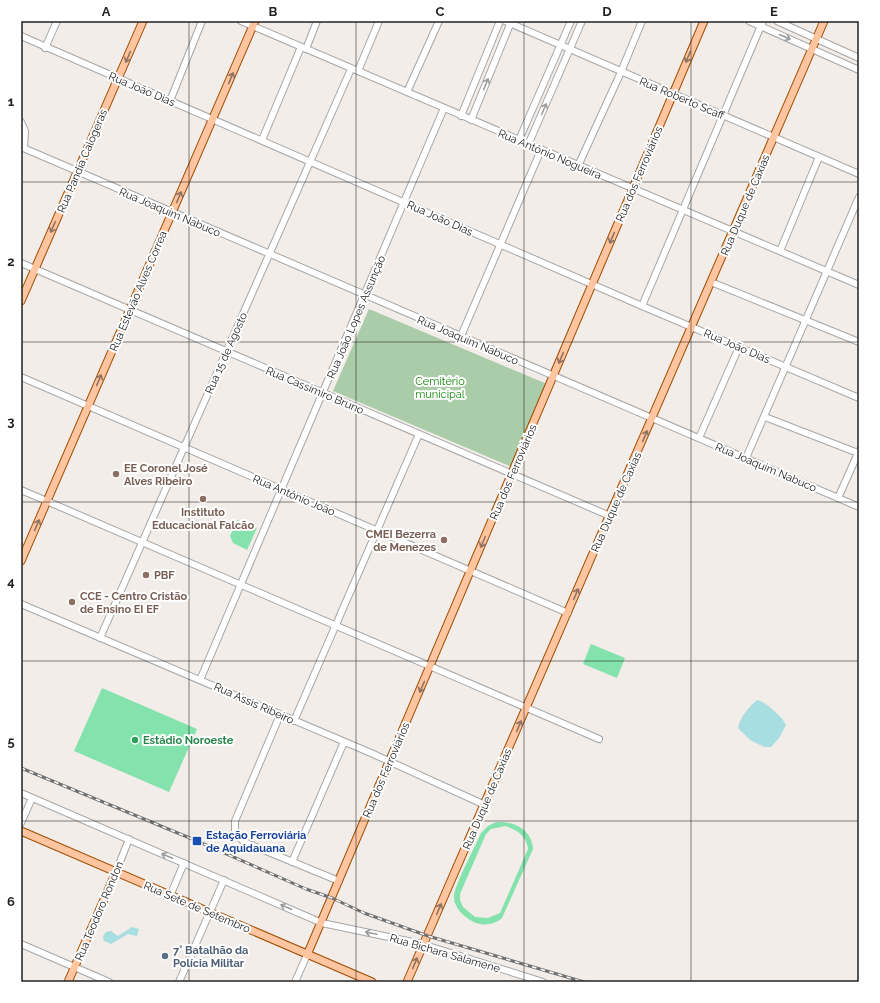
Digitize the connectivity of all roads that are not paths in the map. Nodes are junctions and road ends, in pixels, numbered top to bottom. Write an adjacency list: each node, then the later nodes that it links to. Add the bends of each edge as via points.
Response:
1 (57, 21): 22 (street)
2 (143, 21): 31 (main road, Rua Pandia Calogeras, one-way to 31)
3 (202, 21): 34 (street)
4 (241, 21): 17 (street, Rua Antônio Nogueira)
5 (317, 21): 23 (street)
6 (379, 21): 29 (street)
7 (439, 21): 32 (street)
8 (500, 21): 36 (street)
9 (571, 21): 21 (street)
10 (582, 21): 25 (street)
11 (642, 21): 30 (street)
12 (704, 21): 33 (main road, Rua dos Ferroviários, one-way to 33)
13 (749, 21): 18 (street)
14 (776, 21): 20 (street)
15 (824, 21): 20 (main road, Rua Duque de Caxias)
16 (509, 22): 21 (street, Rua Roberto Scaff); 39 (street, one-way to 16)
17 (254, 24): 23 (street, Rua Antônio Nogueira); 38 (main road, Rua Estevão Alves Correa, one-way to 17)
18 (762, 24): 24 (street, one-way to 24); 37 (street)
19 (21, 36): 22 (street, Rua João Dias)
20 (816, 39): 24 (main road, Rua Duque de Caxias); 26 (street)
21 (561, 45): 25 (street, Rua Roberto Scaff); 43 (street)
22 (45, 48): 31 (street, Rua João Dias)
23 (304, 48): 27 (street, Rua Antônio Nogueira); 42 (street)
24 (811, 48): 28 (street); 41 (main road, Rua Duque de Caxias)
25 (569, 49): 30 (street, Rua Roberto Scaff); 44 (street, one-way to 25)
26 (859, 58)
27 (351, 68): 29 (street, Rua Antônio Nogueira); 48 (street, Rua 15 de Agosto)
28 (859, 70)
29 (358, 71): 32 (street, Rua Antônio Nogueira)
30 (621, 72): 33 (street, Rua Roberto Scaff); 49 (street)
31 (118, 79): 34 (street, Rua João Dias); 50 (main road, Rua Pandia Calogeras)
32 (407, 92): 35 (street, Rua Antônio Nogueira)
33 (672, 94): 37 (street, Rua Roberto Scaff); 52 (main road, Rua dos Ferroviários)
34 (170, 101): 38 (street, Rua João Dias)
35 (444, 108): 36 (street, Rua Antônio Nogueira); 54 (street, Rua João Lopes Assunção)
36 (461, 116): 39 (street, Rua Antônio Nogueira)
37 (723, 116): 41 (street, Rua Roberto Scaff); 55 (street)
38 (213, 119): 42 (street, Rua João Dias); 56 (main road, Rua Estevão Alves Correa, one-way to 38)
39 (471, 120): 43 (street, Rua Antônio Nogueira)
40 (21, 122): 45 (street, via 25,131)
41 (774, 138): 47 (street, Rua Roberto Scaff); 57 (main road, Rua Duque de Caxias)
42 (262, 140): 48 (street, Rua João Dias)
43 (519, 140): 44 (street, Rua Antônio Nogueira)
44 (528, 144): 46 (street, Rua Antônio Nogueira)
45 (22, 147): 50 (street, Rua Joaquim Nabuco)
46 (541, 150): 49 (street, Rua Antônio Nogueira); 58 (street)
47 (819, 157): 51 (street, Rua Roberto Scaff); 59 (street)
48 (310, 161): 54 (street, Rua João Dias); 60 (street, Rua 15 de Agosto)
49 (578, 166): 52 (street, Rua Antônio Nogueira)
50 (77, 172): 56 (street, Rua Joaquim Nabuco); 62 (main road, Rua Pandia Calogeras, one-way to 62)
51 (859, 174)
52 (633, 190): 55 (street, Rua Antônio Nogueira); 65 (main road, Rua dos Ferroviários, one-way to 65)
53 (859, 197): 63 (street)
54 (405, 202): 58 (street, Rua João Dias); 67 (street, Rua João Lopes Assunção)
55 (683, 210): 57 (street, Rua Antônio Nogueira); 69 (street)
56 (172, 213): 60 (street, Rua Joaquim Nabuco); 70 (main road, Rua Estevão Alves Correa)
57 (734, 230): 59 (street, Rua Antônio Nogueira); 64 (main road, Rua Duque de Caxias)
58 (499, 244): 65 (street, Rua João Dias); 73 (street)
59 (780, 251): 63 (street, Rua Antônio Nogueira)
60 (269, 254): 67 (street, Rua Joaquim Nabuco); 76 (street, Rua 15 de Agosto)
61 (21, 263): 62 (street, Rua Cassimiro Bruno)
62 (35, 269): 68 (main road, Rua Pandia Calogeras); 70 (street, Rua Cassimiro Bruno)
63 (828, 272): 66 (street, Rua Antônio Nogueira); 71 (street)
64 (711, 282): 71 (street); 72 (main road, Rua Duque de Caxias)
65 (593, 284): 69 (street, Rua João Dias); 78 (main road, Rua dos Ferroviários, one-way to 78)
66 (859, 285)
67 (365, 296): 73 (street, Rua Joaquim Nabuco); 80 (street, Rua João Lopes Assunção)
68 (21, 301)
69 (642, 306): 72 (street, Rua João Dias)
70 (130, 310): 76 (street, Rua Cassimiro Bruno); 82 (main road, Rua Estevão Alves Correa, one-way to 70)
71 (806, 322): 74 (street); 77 (street)
72 (692, 327): 75 (street, Rua João Dias); 84 (main road, Rua Duque de Caxias)
73 (460, 336): 78 (street, Rua Joaquim Nabuco)
74 (859, 342)
75 (739, 347): 77 (street, Rua João Dias); 86 (street)
76 (226, 352): 80 (street, Rua Cassimiro Bruno); 87 (street, Rua 15 de Agosto)
77 (786, 367): 81 (street, Rua João Dias); 83 (street)
78 (554, 376): 84 (street, Rua Joaquim Nabuco); 90 (main road, Rua dos Ferroviários)
79 (21, 377): 82 (street, Rua Antônio João)
80 (323, 393): 85 (street, Rua Cassimiro Bruno); 92 (street, Rua João Lopes Assunção)
81 (859, 398)
82 (88, 405): 87 (street, Rua Antônio João); 94 (main road, Rua Estevão Alves Correa)
83 (765, 417): 88 (street); 89 (street)
84 (652, 418): 86 (street, Rua Joaquim Nabuco); 96 (main road, Rua Duque de Caxias, one-way to 84)
85 (419, 434): 90 (street, Rua Cassimiro Bruno); 97 (street)
86 (699, 438): 89 (street, Rua Joaquim Nabuco)
87 (184, 447): 92 (street, Rua Antônio João); 98 (street, Rua 15 de Agosto)
88 (859, 452): 93 (street)
89 (746, 458): 93 (street, Rua Joaquim Nabuco)
90 (512, 474): 96 (street, Rua Cassimiro Bruno); 100 (main road, Rua dos Ferroviários, one-way to 100)
91 (21, 490): 94 (street)
92 (282, 490): 97 (street, Rua Antônio João); 101 (street, Rua João Lopes Assunção)
93 (838, 498): 95 (street, Rua Joaquim Nabuco)
94 (47, 501): 98 (street); 99 (main road, Rua Estevão Alves Correa, one-way to 94)
95 (859, 507)
96 (610, 516): 103 (main road, Rua Duque de Caxias, one-way to 96)
97 (377, 531): 100 (street, Rua Antônio João); 104 (street)
98 (141, 543): 101 (street); 105 (street, Rua 15 de Agosto)
99 (21, 561)
100 (471, 571): 103 (street, Rua Antônio João); 106 (main road, Rua dos Ferroviários)
101 (241, 585): 104 (street); 107 (street, Rua João Lopes Assunção)
102 (21, 604): 105 (street, Rua Assis Ribeiro)
103 (568, 613): 108 (main road, Rua Duque de Caxias)
104 (336, 626): 106 (street); 110 (street)
105 (100, 638): 107 (street, Rua Assis Ribeiro)
106 (430, 667): 108 (street); 113 (main road, Rua dos Ferroviários, one-way to 113)
107 (200, 680): 109 (street, Rua Assis Ribeiro)
108 (527, 709): 111 (street); 116 (main road, Rua Duque de Caxias, one-way to 108)
109 (280, 715): 110 (street, Rua Assis Ribeiro); 120 (street, via 235,821 235,833 244,842)
110 (294, 721): 112 (street, Rua Assis Ribeiro)
111 (599, 739)
112 (344, 742): 113 (street, Rua Assis Ribeiro); 120 (street)
113 (390, 762): 116 (street, Rua Assis Ribeiro); 124 (main road, Rua dos Ferroviários)
114 (21, 793): 115 (street, Rua Bichara Salamene)
115 (32, 798): 117 (street); 119 (street, Rua Bichara Salamene)
116 (485, 805): 129 (main road, Rua Duque de Caxias, one-way to 116, via 428,936)
117 (21, 823)
118 (21, 832): 122 (main road, Rua Sete de Setembro)
119 (128, 840): 121 (street, Rua Bichara Salamene, one-way to 119); 122 (street, Rua Teodoro Rondon)
120 (292, 862): 124 (street)
121 (184, 863): 123 (street, Rua Bichara Salamene); 125 (street)
122 (116, 872): 125 (main road, Rua Sete de Setembro); 131 (main road, Rua Teodoro Rondon)
123 (224, 880): 126 (street); 127 (street, Rua Bichara Salamene, one-way to 123)
124 (339, 881): 127 (main road, Rua dos Ferroviários)
125 (170, 896): 126 (main road, Rua Sete de Setembro)
126 (209, 912): 130 (main road, Rua Sete de Setembro); 135 (street)
127 (322, 923): 129 (street, Rua Bichara Salamene, one-way to 127); 130 (main road)
128 (21, 944): 131 (street)
129 (422, 944): 132 (street, Rua Bichara Salamene); 138 (main road, Rua Duque de Caxias, one-way to 129)
130 (307, 955): 136 (street); 137 (main road, Rua Sete de Setembro)
131 (74, 968): 133 (main road, Rua Teodoro Rondon); 134 (street)
132 (522, 979): 139 (street, Rua Bichara Salamene)
133 (68, 982)
134 (109, 982)
135 (179, 982)
136 (295, 982)
137 (372, 982)
138 (407, 982)
139 (543, 982)

